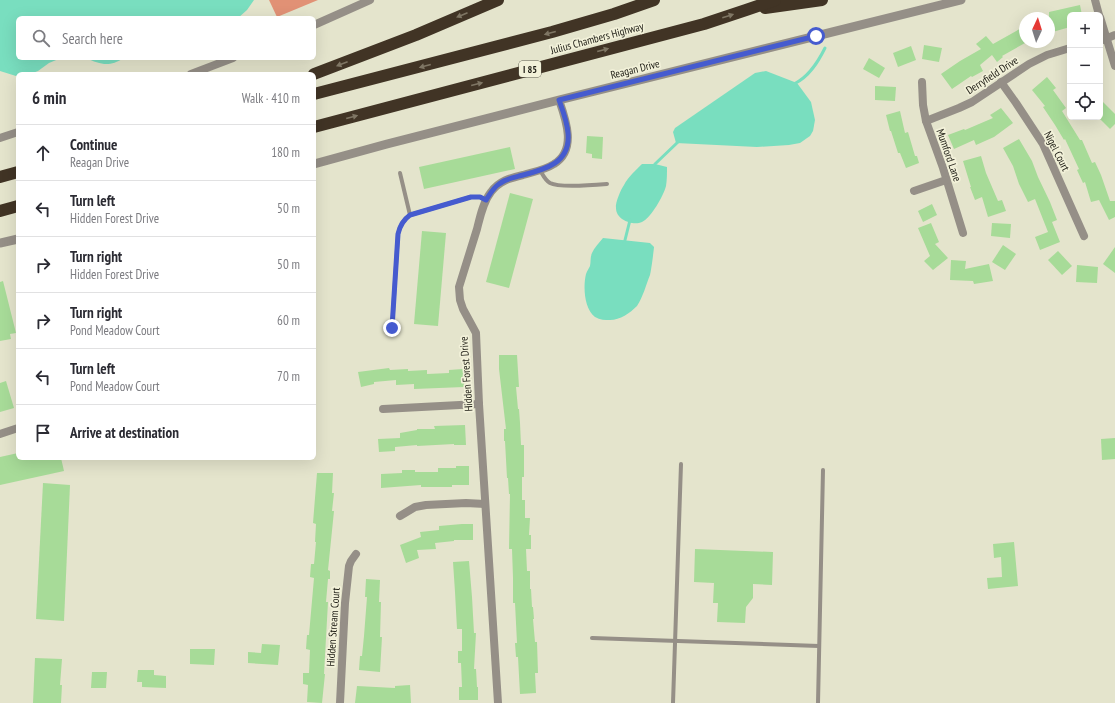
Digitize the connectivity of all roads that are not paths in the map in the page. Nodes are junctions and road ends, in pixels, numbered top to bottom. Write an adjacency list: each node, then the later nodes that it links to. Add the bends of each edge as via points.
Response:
1 (370, 0): 10 (street)
2 (498, 0): 17 (highway, one-way to 17)
3 (654, 0): 20 (highway, one-way to 20, via 552,32)
4 (775, 0): 8 (highway, I 85)
5 (822, 0): 8 (highway)
6 (962, 0): 21 (street, Reagan Drive)
7 (1095, 0): 9 (street)
8 (746, 10): 23 (highway, Julius Chambers Highway / I 85, one-way to 8, via 704,24)
9 (1099, 12)
10 (316, 24)
11 (1115, 35): 12 (street)
12 (1103, 40): 15 (street)
13 (1067, 49): 19 (street, Derryfield Drive, via 1029,64)
14 (228, 60): 16 (street)
15 (1115, 66)
16 (196, 72)
17 (316, 73)
18 (922, 82): 22 (street, Mumford Lane)
19 (1001, 82): 22 (street, Derryfield Drive, via 972,102); 39 (street, Nigel Court, via 1043,144)
20 (316, 94)
21 (559, 100): 26 (street, Reagan Drive); 27 (street, Hidden Forest Drive, via 566,121 567,146 562,158)
22 (926, 121): 31 (street, Mumford Lane)
23 (316, 126)
24 (16, 133): 25 (street)
25 (0, 138)
26 (316, 163)
27 (540, 170): 32 (lane, via 549,183 558,186); 34 (street, Hidden Forest Drive, via 500,183)
28 (16, 173): 30 (highway)
29 (400, 173): 37 (lane)
30 (0, 177)
31 (946, 180): 33 (street); 38 (street, Mumford Lane)
32 (607, 184)
33 (914, 191)
34 (486, 200): 37 (lane, via 471,197); 43 (street, Hidden Forest Drive, via 459,287 463,309 476,333)
35 (16, 206): 36 (highway)
36 (0, 210)
37 (410, 215): 42 (lane, via 400,226 398,234)
38 (963, 233)
39 (1084, 236)
40 (16, 239): 41 (street)
41 (0, 243)
42 (392, 328)
43 (479, 404): 44 (street); 49 (street, Hidden Forest Drive)
44 (383, 409)
45 (16, 429): 46 (street)
46 (0, 434)
47 (681, 464): 53 (lane)
48 (823, 470): 54 (lane)
49 (485, 504): 50 (street, via 426,505 415,507); 56 (street, Hidden Forest Drive)
50 (400, 516)
51 (356, 554): 55 (street, Hidden Stream Court, via 349,566 345,603)
52 (592, 638): 53 (lane)
53 (675, 641): 54 (lane); 57 (lane)
54 (819, 646): 58 (lane)
55 (340, 703)
56 (498, 703)
57 (673, 703)
58 (818, 703)

